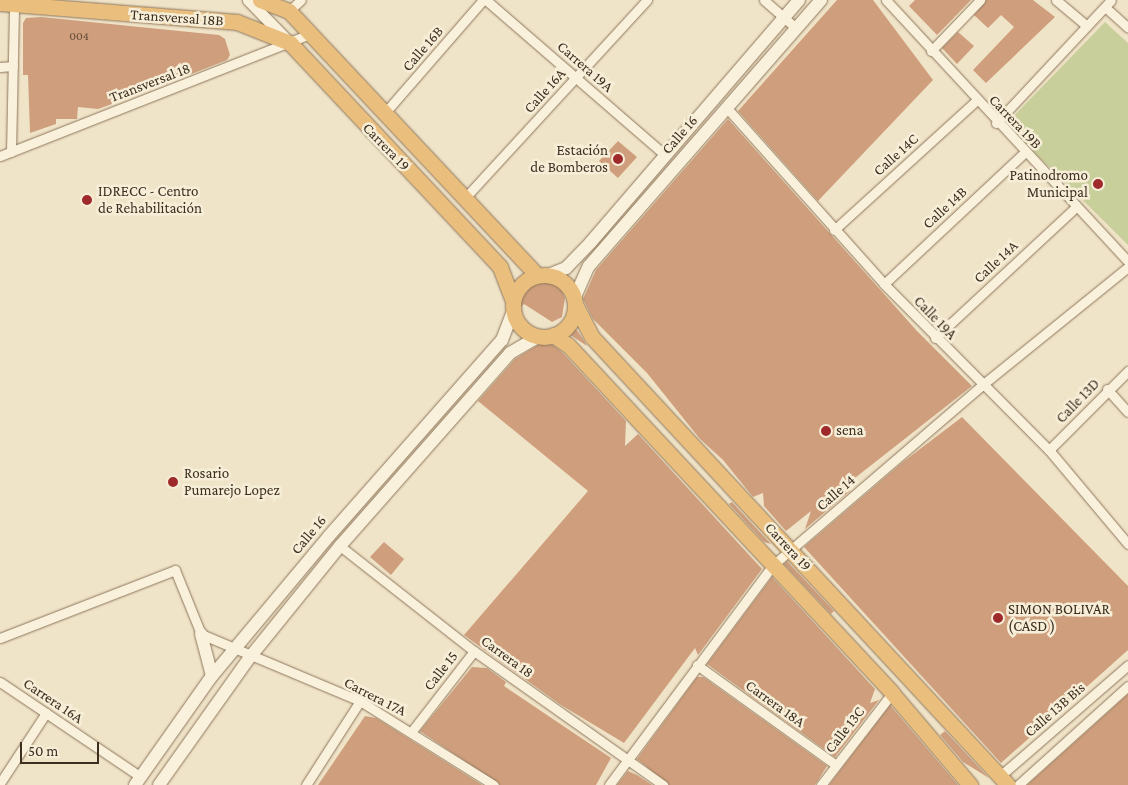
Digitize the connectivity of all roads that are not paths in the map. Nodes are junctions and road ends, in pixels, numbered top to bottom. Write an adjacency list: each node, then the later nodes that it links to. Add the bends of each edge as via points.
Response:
1 (248, 0): 20 (street, Carrera 19)
2 (260, 0): 14 (highway)
3 (301, 0): 14 (street)
4 (484, 0): 24 (street, Carrera 19A); 27 (street, Calle 16B)
5 (647, 0): 24 (street, Calle 16A)
6 (764, 0): 15 (street)
7 (799, 0): 15 (main road, Calle 16)
8 (821, 0): 17 (main road, Calle 16)
9 (886, 0): 21 (street, Carrera 19B)
10 (980, 0): 21 (street)
11 (1056, 0): 16 (street)
12 (1108, 3): 16 (street); 18 (street)
13 (7, 4): 20 (highway, Transversal 18B, via 237,22); 22 (street)
14 (284, 6): 19 (highway, Carrera 19)
15 (784, 17): 17 (street); 31 (main road, Calle 16)
16 (1087, 26): 28 (street)
17 (796, 28): 26 (main road, Calle 16)
18 (1128, 28)
19 (310, 34): 20 (street, Transversal 18); 27 (highway, Carrera 19)
20 (290, 43): 29 (street, Transversal 18); 41 (highway, Carrera 19, via 500,267)
21 (931, 51): 25 (street, Carrera 19B)
22 (13, 66): 23 (street); 29 (street)
23 (0, 67)
24 (576, 77): 31 (street, Carrera 19A); 33 (street, Calle 16A)
25 (976, 101): 28 (street, Carrera 19B); 35 (street, Calle 14C)
26 (726, 107): 35 (street, Calle 19A); 40 (main road, Calle 16, via 589,266)
27 (383, 115): 33 (highway, Carrera 19)
28 (996, 123): 30 (street, Carrera 19B)
29 (11, 152): 32 (street, Transversal 18)
30 (1025, 152): 34 (street, Carrera 19B); 39 (street, Calle 14B)
31 (665, 155): 38 (main road, Calle 16, via 575,259)
32 (0, 156)
33 (463, 200): 38 (highway, Carrera 19)
34 (1076, 207): 36 (street, Carrera 19B); 43 (street, Calle 14A)
35 (834, 230): 39 (street, Calle 19A)
36 (1128, 261)
37 (1128, 267): 45 (street, Calle 14)
38 (543, 275): 40 (highway, via 563,281); 41 (highway, via 519,286)
39 (884, 284): 43 (street, Calle 19A)
40 (575, 302): 42 (highway, via 571,321); 51 (highway, Carrera 19, via 592,337)
41 (513, 306): 42 (highway, via 520,326); 55 (main road, Calle 16, via 502,340 329,536)
42 (546, 336): 50 (main road, Calle 16, via 510,353); 52 (highway, Carrera 19, via 568,345)
43 (935, 338): 45 (street, Calle 19A)
44 (1128, 371): 46 (street, Calle 13D)
45 (981, 386): 48 (street, Calle 19A); 51 (street, Calle 14)
46 (1107, 389): 47 (street); 48 (street, Calle 13D)
47 (1128, 412)
48 (1049, 450): 49 (street, Calle 19A)
49 (1128, 544)
50 (340, 546): 56 (street, Carrera 18); 57 (main road, Calle 16)
51 (791, 550): 52 (street, Calle 14); 70 (highway, Carrera 19)
52 (774, 565): 58 (street, Calle 14); 63 (highway, Carrera 19)
53 (202, 634): 54 (street, via 175,570); 55 (street, Carrera 17A); 60 (main road)
54 (0, 638)
55 (235, 650): 57 (street, Carrera 17A); 60 (main road, Calle 16)
56 (474, 651): 66 (street, Calle 15); 67 (street, Carrera 18)
57 (250, 657): 64 (street, Carrera 17A); 72 (main road, Calle 16)
58 (697, 665): 67 (street, Calle 14); 68 (street, Carrera 18A)
59 (1128, 665): 70 (street, Calle 13B Bis)
60 (212, 676): 69 (main road, Calle 16)
61 (1, 685): 65 (street, Carrera 16A)
62 (1128, 686): 79 (street, Calle 13B Bis)
63 (892, 693): 68 (street, Calle 13C); 78 (highway, Carrera 19)
64 (360, 701): 66 (street, Carrera 17A); 73 (street)
65 (46, 713): 69 (street, Carrera 16A); 71 (street)
66 (412, 731): 74 (street, Carrera 17A)
67 (628, 760): 75 (street, Calle 14); 76 (street, Carrera 18)
68 (836, 765): 77 (street, Calle 13C)
69 (138, 781)
70 (1004, 781)
71 (0, 783)
72 (162, 784)
73 (306, 785)
74 (494, 785)
75 (609, 785)
76 (663, 785)
77 (820, 785)
78 (970, 785)
79 (1018, 785)

